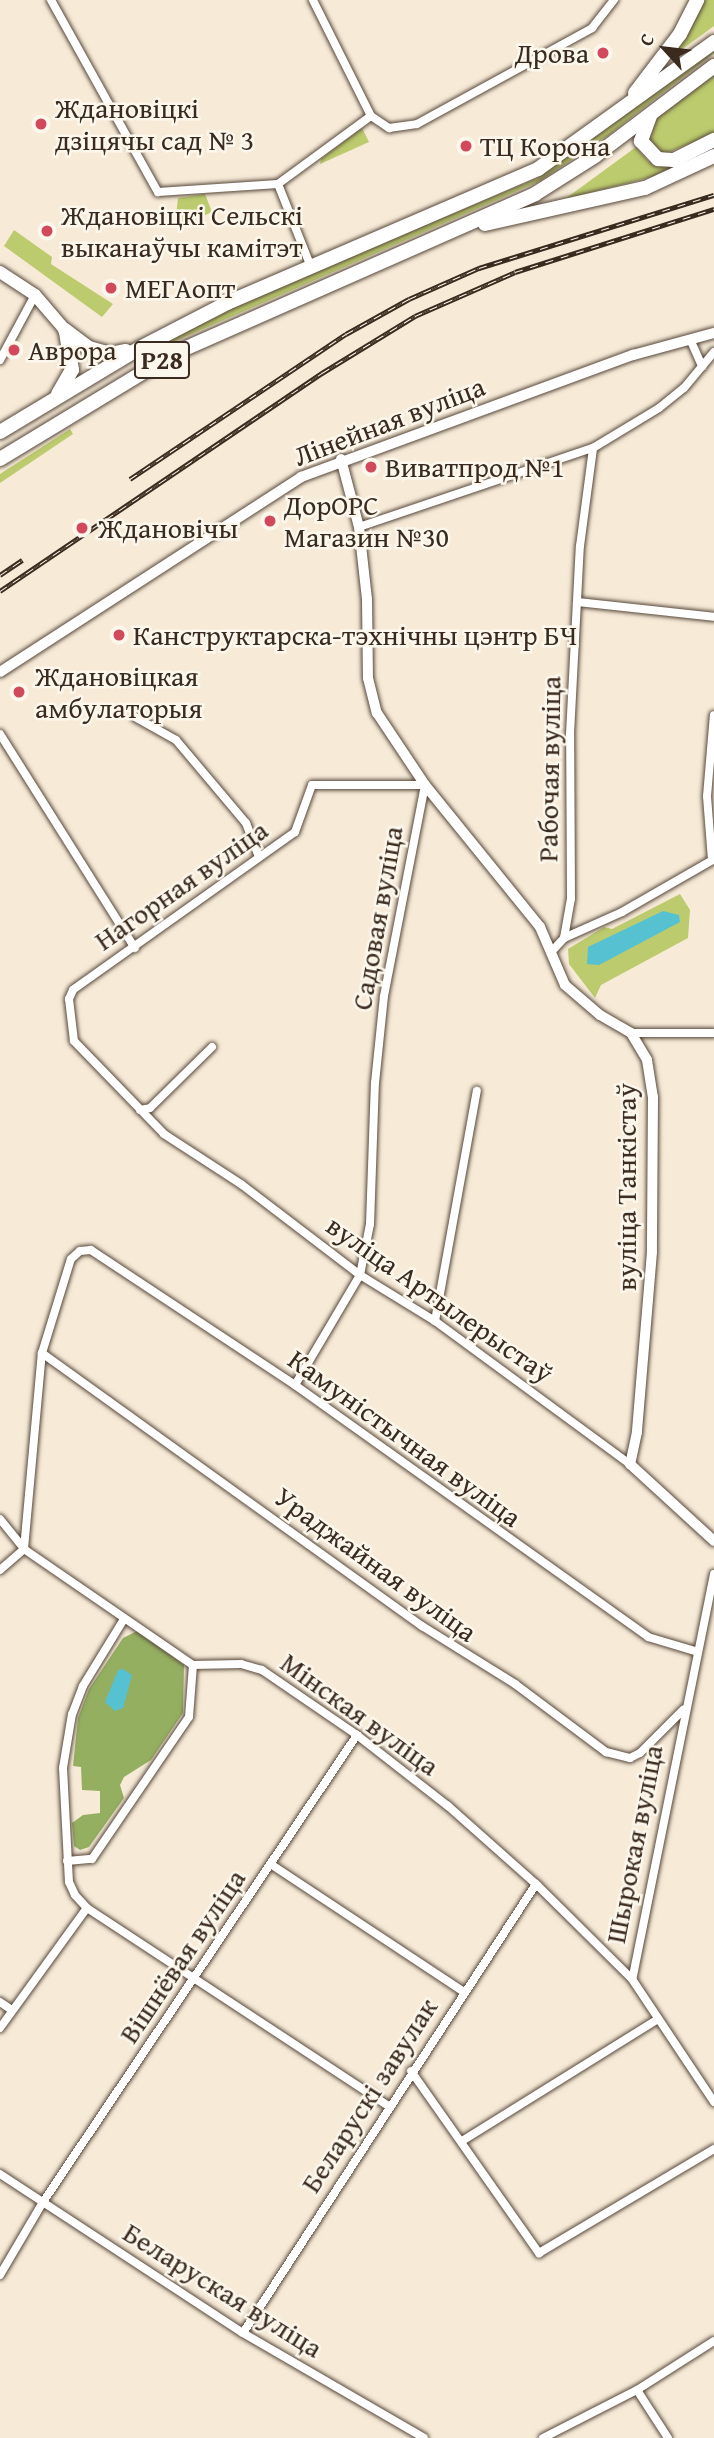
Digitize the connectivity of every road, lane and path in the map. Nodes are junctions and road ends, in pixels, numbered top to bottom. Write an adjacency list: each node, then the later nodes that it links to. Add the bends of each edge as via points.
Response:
1 (51, 0): 12 (street, via 158,192)
2 (313, 0): 9 (street, via 357,79)
3 (614, 0): 9 (street, via 592,28 417,124 398,129)
4 (697, 0): 7 (highway, Р28, via 671,47)
5 (714, 42): 7 (highway, Р28)
6 (714, 66): 8 (highway, Р28)
7 (626, 106): 14 (highway, Р28, via 538,169)
8 (657, 107): 10 (highway, Р28, via 640,134 644,147 658,159 674,160); 13 (highway, Р28, via 572,172)
9 (371, 116): 12 (street)
10 (714, 141)
11 (714, 156): 13 (highway, Р28, via 645,188)
12 (278, 184): 14 (street)
13 (454, 231): 28 (highway, Р28, via 175,353)
14 (311, 267): 20 (highway, Р28)
15 (0, 272): 16 (main road)
16 (35, 295): 17 (main road); 22 (street)
17 (65, 330): 20 (highway, via 100,352); 24 (highway, via 72,370)
18 (714, 333): 19 (street, Лінейная вуліца)
19 (690, 339): 23 (street); 27 (street, Лінейная вуліца)
20 (140, 348): 24 (highway, Р28)
21 (714, 352): 23 (street)
22 (0, 360)
23 (702, 366): 26 (street, via 659,408)
24 (57, 397): 25 (highway, Р28)
25 (0, 432)
26 (593, 448): 29 (street); 30 (street, Рабочая вуліца)
27 (341, 458): 29 (street); 32 (street, Лінейная вуліца, via 244,512)
28 (0, 459)
29 (359, 527): 36 (street, via 371,696)
30 (577, 602): 31 (street); 39 (street, Рабочая вуліца, via 570,748 571,899)
31 (714, 617)
32 (0, 672)
33 (714, 715): 38 (street, via 708,796)
34 (135, 717): 37 (street, via 176,740 246,824)
35 (0, 734): 40 (street)
36 (425, 785): 37 (street, Нагорная вуліца, via 313,785 295,832); 41 (street, via 540,927); 48 (street, Садовая вуліца, via 384,996 375,1083 370,1224)
37 (258, 855): 40 (street, Нагорная вуліца)
38 (713, 859): 39 (street, via 622,912)
39 (564, 938): 41 (street)
40 (135, 948): 46 (street, Нагорная вуліца, via 86,979 69,999 78,1049)
41 (553, 950): 42 (street, via 556,968 571,991)
42 (631, 1033): 43 (street); 52 (street, вуліца Танкістаў, via 651,1077 653,1141 652,1252)
43 (714, 1033)
44 (212, 1047): 47 (street, via 150,1108)
45 (477, 1091): 49 (street)
46 (133, 1102): 47 (street, вуліца Артылерыстаў)
47 (140, 1110): 48 (street, вуліца Артылерыстаў, via 164,1134 241,1184)
48 (360, 1275): 49 (street, вуліца Артылерыстаў); 51 (street, Садовая вуліца)
49 (435, 1321): 52 (street, вуліца Артылерыстаў)
50 (42, 1353): 51 (street, Камуністычная вуліца, via 71,1259 80,1251 91,1250); 55 (street); 61 (street, Ураджайная вуліца, via 606,1752 630,1758 640,1753)
51 (295, 1385): 59 (street, Камуністычная вуліца, via 648,1637)
52 (630, 1464): 54 (street, вуліца Артылерыстаў)
53 (0, 1519): 55 (street)
54 (714, 1541)
55 (24, 1549): 56 (street); 58 (street)
56 (0, 1570)
57 (714, 1574): 59 (street, Шырокая вуліца)
58 (124, 1619): 60 (street); 63 (street, via 83,1686 72,1714 63,1768)
59 (698, 1652): 61 (street, Шырокая вуліца)
60 (193, 1665): 62 (street, Мінская вуліца, via 241,1664 262,1670); 63 (street, via 188,1717 92,1859)
61 (683, 1710): 68 (street, Шырокая вуліца)
62 (357, 1735): 64 (street, Вішнёвая вуліца); 65 (street, Мінская вуліца, via 448,1806)
63 (67, 1861): 66 (street, via 69,1882)
64 (272, 1865): 67 (street, Вішнёвая вуліца); 69 (street)
65 (536, 1884): 68 (street, Мінская вуліца); 69 (street, Беларускі завулак)
66 (87, 1908): 67 (street); 71 (street)
67 (195, 1978): 76 (street); 80 (street, Вішнёвая вуліца)
68 (632, 1979): 72 (street, Шырокая вуліца)
69 (464, 1992): 74 (street, Беларускі завулак)
70 (0, 2002): 71 (street)
71 (12, 2010): 73 (street)
72 (658, 2020): 75 (street, Шырокая вуліца); 77 (street)
73 (0, 2028)
74 (411, 2071): 76 (street, Беларускі завулак); 77 (street)
75 (714, 2102)
76 (388, 2106): 82 (street, Беларускі завулак)
77 (463, 2141): 78 (street, via 539,2253)
78 (714, 2149)
79 (0, 2174): 80 (street, Беларуская вуліца)
80 (43, 2202): 81 (street, Вішнёвая вуліца); 82 (street, Беларуская вуліца)
81 (0, 2276)
82 (243, 2333): 85 (street, Беларуская вуліца)
83 (714, 2341): 84 (street)
84 (638, 2390): 86 (street); 87 (street)
85 (424, 2438)
86 (543, 2438)
87 (668, 2438)

